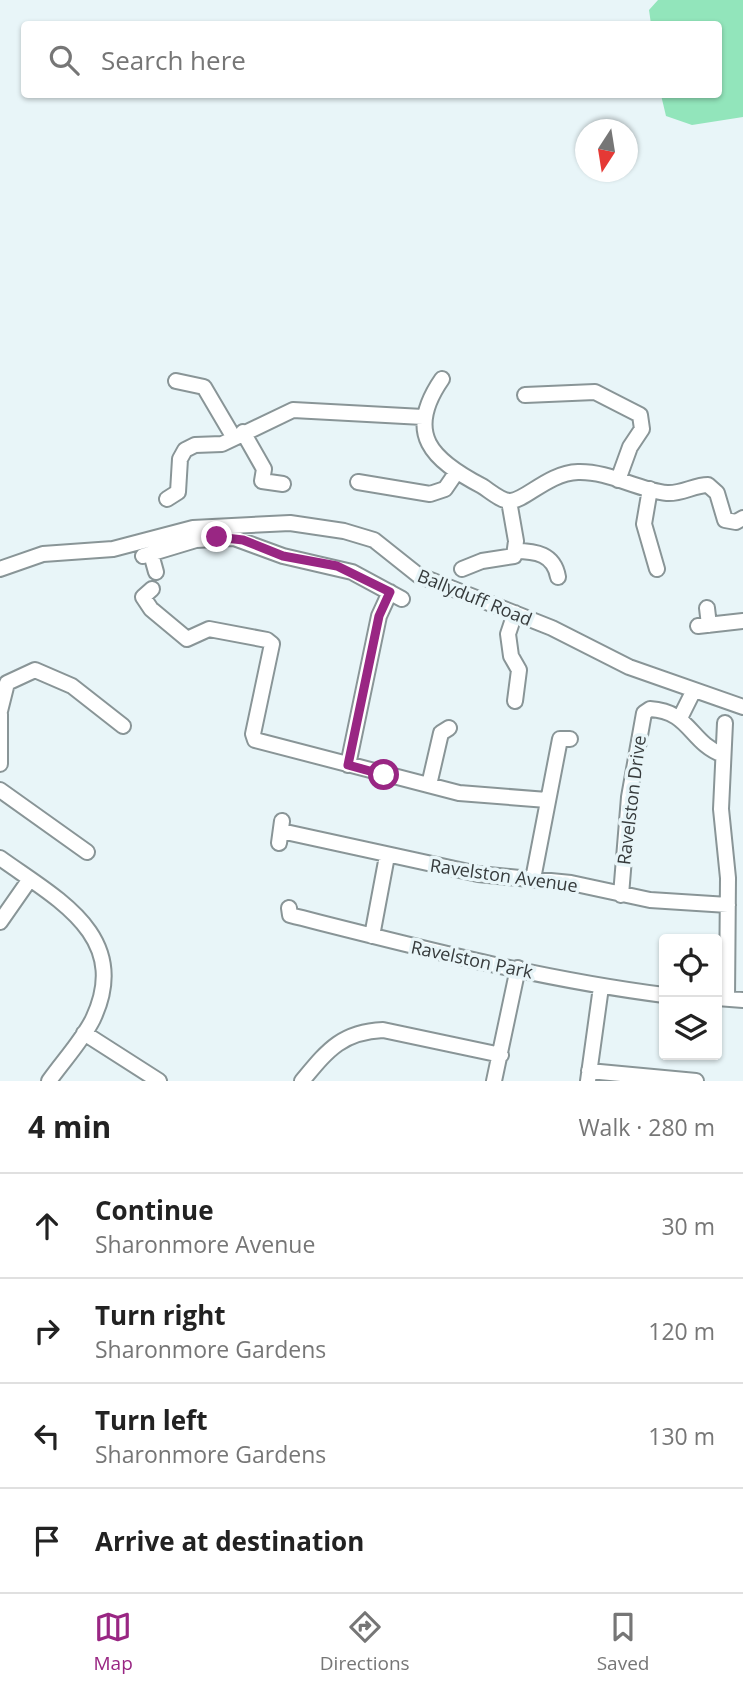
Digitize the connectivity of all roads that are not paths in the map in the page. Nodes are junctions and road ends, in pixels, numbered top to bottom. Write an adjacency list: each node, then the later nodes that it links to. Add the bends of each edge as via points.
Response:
1 (442, 379): 4 (street)
2 (176, 381): 5 (street, via 204,387)
3 (524, 397): 7 (street, via 595,392 640,415 642,429)
4 (424, 417): 5 (street, via 301,409); 6 (street, via 432,451)
5 (239, 435): 9 (street, via 264,469 262,481); 11 (street, via 222,444 185,450 180,459)
6 (456, 473): 8 (street, via 445,489 430,494); 12 (street)
7 (618, 480): 10 (street); 12 (street, via 591,472 561,474)
8 (358, 482)
9 (284, 484)
10 (650, 489): 13 (street, via 678,493 708,485 717,493 725,520); 17 (street, via 643,524)
11 (178, 495)
12 (509, 501): 14 (street)
13 (743, 519)
14 (515, 551): 16 (street, via 514,556); 19 (street, via 545,555)
15 (0, 569): 22 (street, Ballyduff Road, via 43,554 113,549 193,528 290,523 374,540 418,575)
16 (462, 569)
17 (657, 569)
18 (156, 572): 36 (street, via 147,555 196,540 234,538 283,556 345,569 396,595 379,616)
19 (558, 576)
20 (152, 589): 36 (street, via 143,597 151,610 187,639 209,629 272,643 253,734 256,740)
21 (707, 608): 23 (street, via 703,625)
22 (515, 613): 25 (street, Ballyduff Road, via 629,667); 26 (street, via 508,634 511,656 519,670)
23 (743, 621)
24 (5, 676): 28 (street); 31 (street, via 34,670 50,674)
25 (694, 691): 27 (street, Ballyduff Road); 29 (street)
26 (515, 701)
27 (743, 707)
28 (0, 713): 35 (street)
29 (680, 718): 34 (street, via 700,743); 46 (street, Ravelston Drive, via 650,709 641,721)
30 (725, 723): 34 (street)
31 (123, 726)
32 (449, 727): 37 (street, via 441,733)
33 (570, 740): 39 (street, via 560,739)
34 (723, 755): 47 (street, via 721,809)
35 (0, 764)
36 (348, 765): 37 (street)
37 (429, 785): 39 (street, via 459,793)
38 (0, 790): 41 (street)
39 (547, 800): 45 (street)
40 (281, 832): 42 (street, Ravelston Avenue)
41 (87, 852)
42 (387, 856): 45 (street, Ravelston Avenue, via 478,874); 50 (street)
43 (0, 858): 44 (street)
44 (30, 879): 49 (street); 56 (street, via 75,913 97,942 104,980 100,1001)
45 (533, 879): 46 (street, Ravelston Avenue)
46 (621, 895): 47 (street, Ravelston Avenue)
47 (729, 905): 54 (street)
48 (289, 908): 50 (street, Ravelston Park, via 290,915)
49 (0, 922)
50 (372, 936): 51 (street, Ravelston Park)
51 (518, 968): 52 (street, Ravelston Park); 57 (street)
52 (601, 987): 53 (street, Ravelston Park); 58 (street)
53 (659, 994)
54 (722, 999): 55 (street)
55 (743, 1000)
56 (84, 1033): 59 (street); 60 (street)
57 (501, 1055): 61 (street, via 383,1030 367,1031 349,1035 327,1051); 62 (street)
58 (588, 1076): 63 (street)
59 (49, 1081)
60 (159, 1081)
61 (302, 1081)
62 (494, 1081)
63 (696, 1081)

